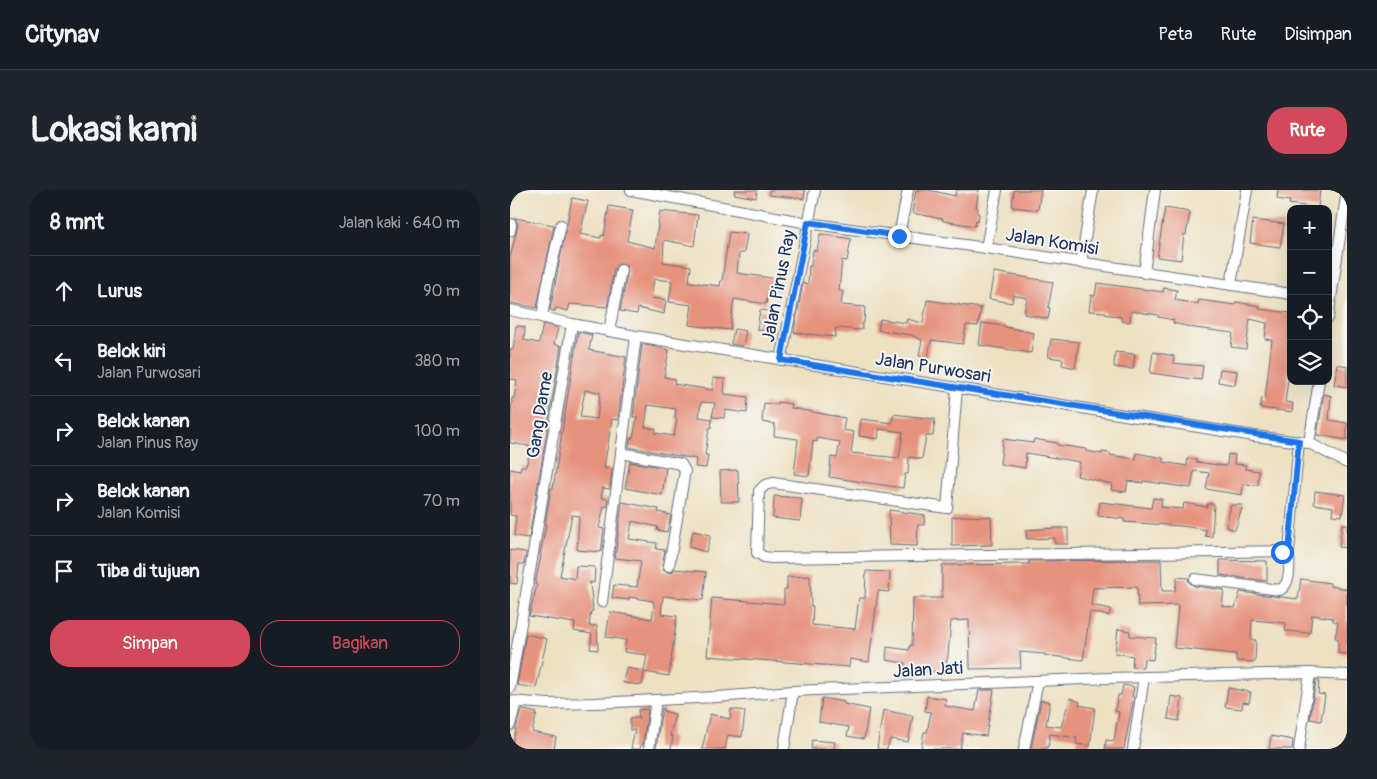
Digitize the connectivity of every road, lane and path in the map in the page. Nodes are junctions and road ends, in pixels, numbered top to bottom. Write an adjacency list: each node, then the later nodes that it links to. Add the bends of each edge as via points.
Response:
1 (631, 190): 9 (street, Jalan Komisi)
2 (815, 190): 9 (street, Jalan Pinus Ray)
3 (908, 190): 11 (street)
4 (997, 190): 12 (street)
5 (1093, 190): 13 (street)
6 (1155, 190): 15 (street)
7 (1246, 190): 16 (street)
8 (1347, 190): 18 (street)
9 (808, 222): 11 (street, Jalan Komisi); 24 (street, Jalan Pinus Ray)
10 (561, 225): 20 (street)
11 (899, 236): 12 (street, Jalan Komisi)
12 (986, 248): 13 (street, Jalan Komisi)
13 (1081, 263): 15 (street, Jalan Komisi)
14 (621, 270): 22 (street)
15 (1144, 273): 16 (street, Jalan Komisi)
16 (1231, 286): 17 (street, Jalan Komisi)
17 (1287, 293)
18 (1331, 295)
19 (510, 310): 20 (street, Jalan Purwosari)
20 (542, 317): 21 (street, Jalan Purwosari)
21 (572, 324): 22 (street, Jalan Purwosari); 38 (street, Gang Dame)
22 (609, 331): 23 (street, Jalan Purwosari)
23 (636, 336): 24 (street, Jalan Purwosari); 28 (street)
24 (781, 360): 26 (street, Jalan Purwosari)
25 (1317, 385): 27 (street)
26 (957, 388): 27 (street, Jalan Purwosari); 30 (street, via 947,508 773,483 759,491 757,553 771,558)
27 (1304, 442): 29 (street, Jalan Purwosari); 30 (street)
28 (621, 453): 31 (street, via 684,467); 33 (street)
29 (1347, 463)
30 (1289, 551): 32 (street, via 1288,578 1280,590)
31 (669, 566)
32 (1195, 579)
33 (602, 602)
34 (1310, 673): 35 (street, Jalan Jati); 36 (street, Jalan Jati); 47 (street)
35 (1347, 675)
36 (1144, 677): 37 (street, Jalan Jati); 46 (street)
37 (1038, 681): 39 (street, Jalan Jati); 45 (street)
38 (510, 688)
39 (793, 691): 40 (street, Jalan Jati); 44 (street)
40 (656, 700): 41 (street, Jalan Jati, via 563,704); 43 (street)
41 (513, 702): 42 (street)
42 (510, 725)
43 (649, 749)
44 (784, 749)
45 (1024, 749)
46 (1134, 749)
47 (1299, 749)

